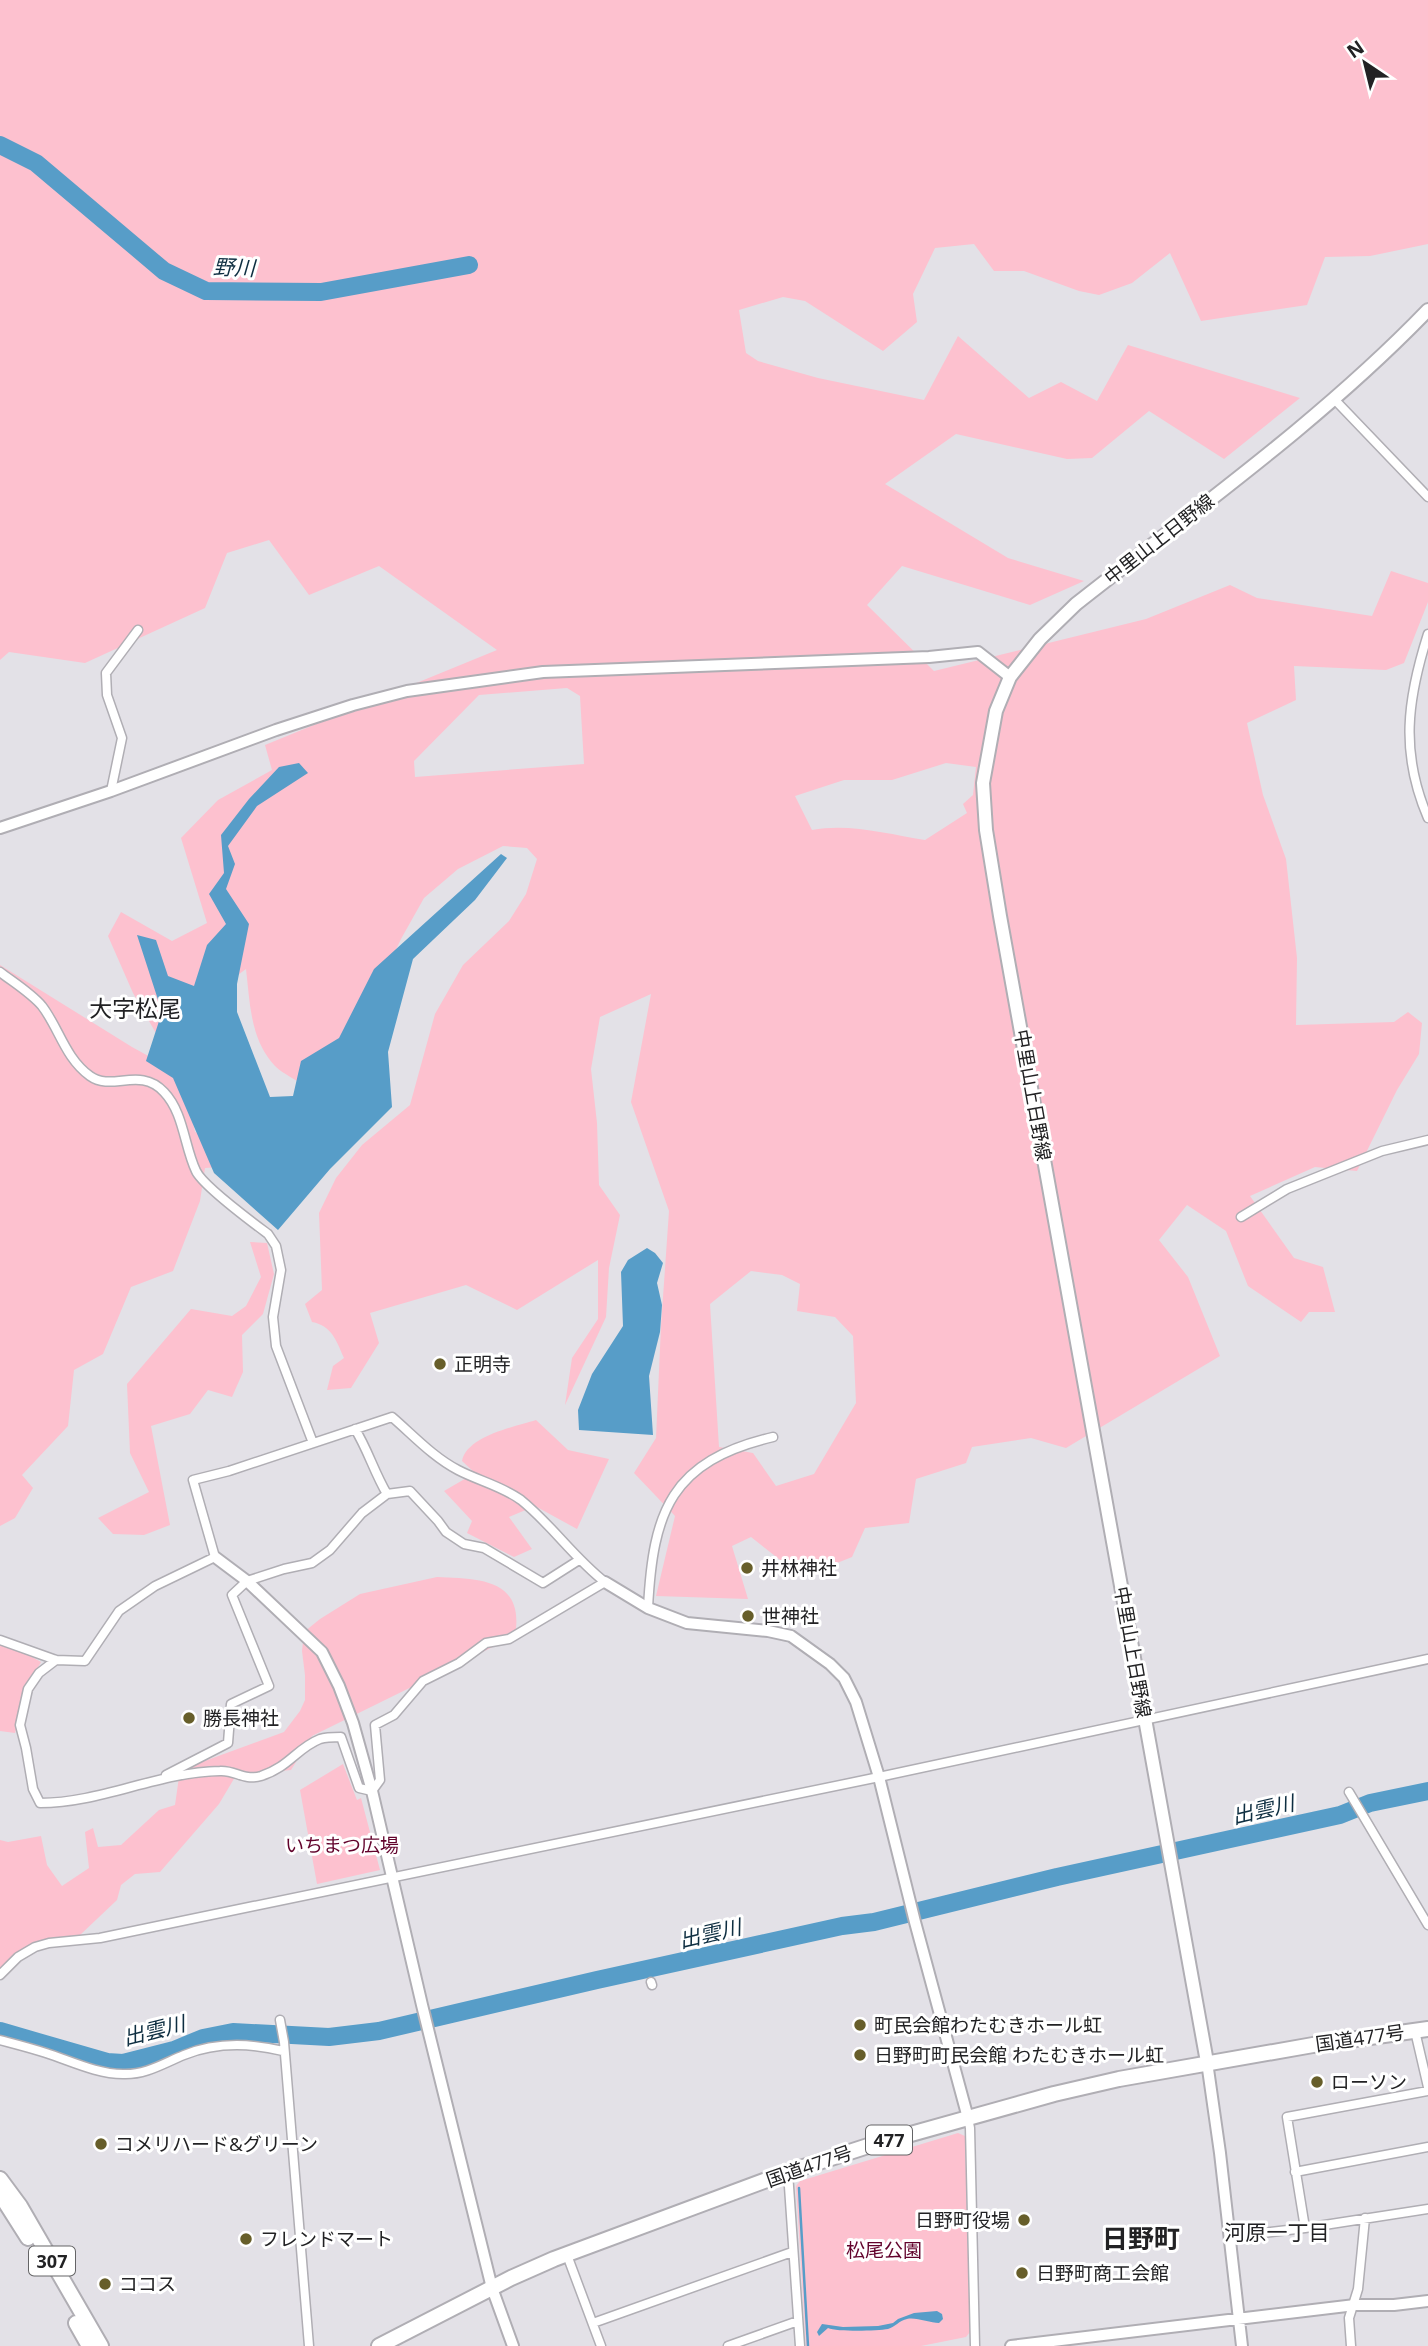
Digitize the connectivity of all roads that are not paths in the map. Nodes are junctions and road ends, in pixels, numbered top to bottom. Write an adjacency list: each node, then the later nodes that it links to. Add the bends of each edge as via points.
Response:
1 (1428, 310): 2 (main road, 中里山上日野線)
2 (1335, 400): 3 (street); 6 (main road, 中里山上日野線, via 1076,604)
3 (1428, 497)
4 (138, 630): 7 (street, via 107,673 107,695 122,738)
5 (1428, 634): 8 (street, via 1409,731 1413,770)
6 (1010, 677): 7 (street, via 978,652 543,671 407,691 353,705); 25 (main road, 中里山上日野線, via 989,742 983,783 986,830)
7 (111, 791): 9 (street)
8 (1428, 818)
9 (0, 828)
10 (0, 972): 15 (street, via 41,1005 73,1059 90,1076 100,1082 148,1080 164,1091 174,1105 197,1174 268,1234 281,1270 272,1317 276,1346)
11 (1428, 1140): 12 (street, via 1382,1151 1287,1189)
12 (1241, 1217)
13 (355, 1429): 15 (street); 16 (street); 18 (street, via 391,1417 442,1461 519,1499)
14 (773, 1437): 21 (street, via 726,1452 678,1487 660,1521)
15 (313, 1443): 17 (street, via 193,1480)
16 (387, 1493): 18 (street, via 410,1492 446,1532 464,1544 484,1548 543,1583); 19 (street, via 312,1563)
17 (215, 1557): 19 (street); 24 (street, via 155,1586 119,1611 85,1661)
18 (579, 1560): 20 (street)
19 (247, 1581): 27 (street, via 232,1595 269,1686 231,1704 228,1743); 28 (street, via 321,1652 353,1723)
20 (605, 1582): 21 (street); 28 (street, via 509,1639 486,1643 423,1681 394,1714 375,1726 380,1780)
21 (648, 1608): 26 (street, via 687,1623 791,1636 818,1655 844,1678 851,1691)
22 (0, 1640): 24 (street)
23 (1428, 1659): 25 (street)
24 (56, 1660): 27 (street, via 38,1673 28,1689 20,1725 40,1803 72,1801)
25 (1145, 1719): 26 (street); 37 (main road, 中里山上日野線)
26 (879, 1777): 30 (street); 39 (street)
27 (160, 1778): 28 (street, via 222,1770 248,1779 279,1769 322,1738 341,1737 359,1788)
28 (372, 1791): 30 (street)
29 (1349, 1792): 31 (street)
30 (392, 1877): 32 (street, via 100,1938 49,1943 18,1957); 51 (street)
31 (1428, 1925)
32 (0, 1975)
33 (280, 2020): 36 (street)
34 (1421, 2030): 37 (highway, 国道477号 / 477); 38 (street)
35 (0, 2040): 36 (street, via 122,2074 140,2073 206,2048 257,2045)
36 (283, 2051): 60 (street)
37 (1207, 2062): 39 (highway, 国道477号 / 477, via 1054,2094); 48 (street)
38 (1428, 2089): 42 (street, via 1287,2117)
39 (968, 2118): 41 (highway, 国道477号 / 477); 66 (street)
40 (1428, 2147): 42 (street)
41 (788, 2172): 49 (street); 50 (highway, 国道477号 / 477)
42 (1295, 2172): 47 (street)
43 (0, 2179): 59 (highway, 307)
44 (0, 2194): 58 (highway, 307)
45 (1428, 2209): 46 (street)
46 (1365, 2218): 47 (street); 53 (street)
47 (1305, 2228): 48 (street)
48 (1229, 2237): 54 (street)
49 (792, 2252): 55 (street); 56 (street)
50 (567, 2255): 51 (highway, 国道477号 / 477); 56 (street)
51 (492, 2288): 61 (highway, 国道477号 / 477); 62 (street)
52 (1428, 2301): 53 (street)
53 (1355, 2305): 54 (street); 69 (street, via 1349,2318)
54 (1239, 2318): 57 (street); 68 (street)
55 (798, 2321): 64 (street); 65 (street)
56 (593, 2323): 63 (street)
57 (1088, 2341): 67 (street)
58 (89, 2346)
59 (101, 2346)
60 (309, 2346)
61 (379, 2346)
62 (513, 2346)
63 (601, 2346)
64 (728, 2346)
65 (800, 2346)
66 (975, 2346)
67 (1011, 2346)
68 (1242, 2346)
69 (1352, 2346)

